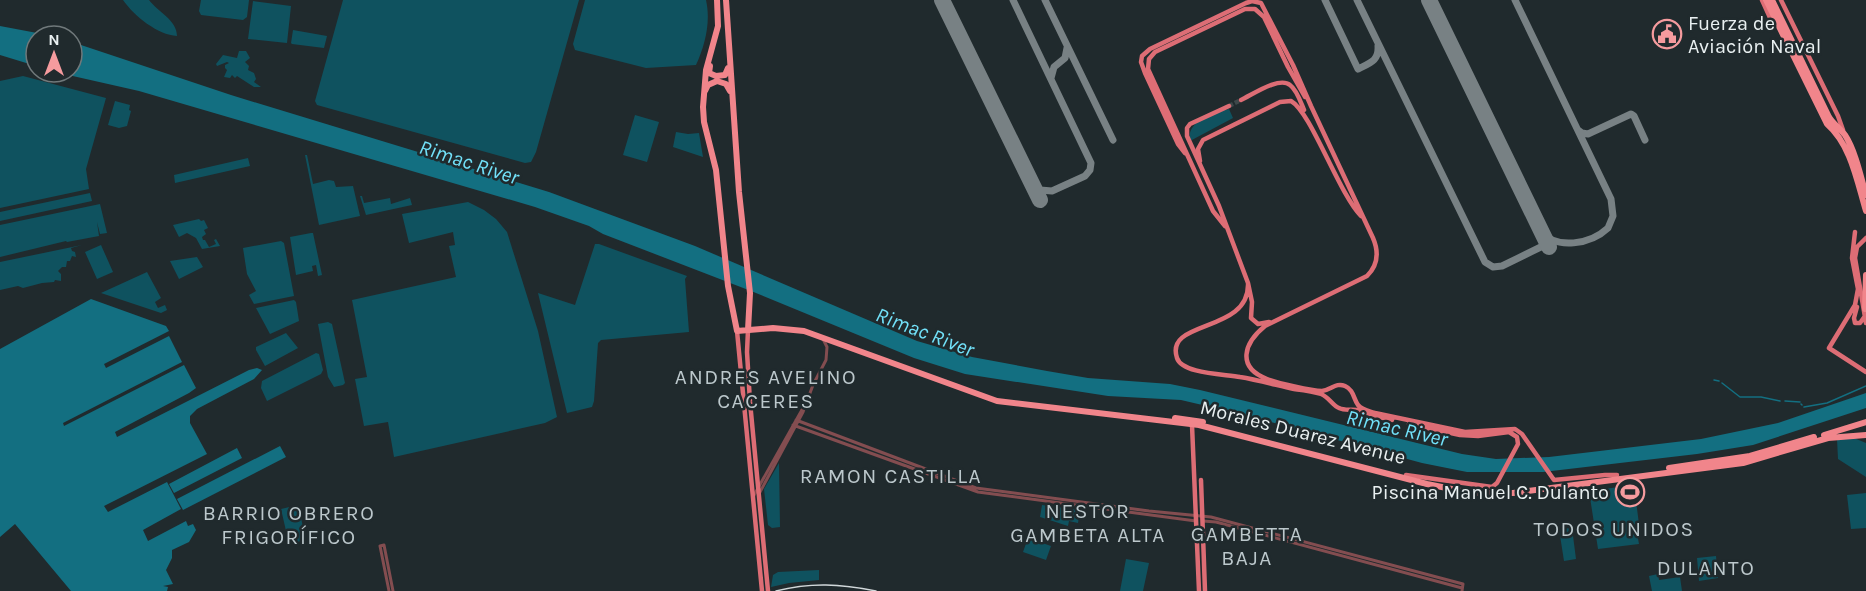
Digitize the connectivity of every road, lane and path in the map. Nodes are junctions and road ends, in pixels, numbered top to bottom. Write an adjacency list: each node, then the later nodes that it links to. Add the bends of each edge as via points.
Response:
1 (717, 0): 9 (highway, via 719,22)
2 (726, 0): 11 (highway)
3 (1762, 0): 7 (main road)
4 (1766, 0): 10 (highway)
5 (1772, 0): 8 (highway)
6 (1779, 0): 8 (highway); 18 (main road)
7 (1772, 22): 10 (highway)
8 (1788, 32): 18 (highway, via 1829,117)
9 (714, 45): 11 (highway, via 709,73 727,74); 14 (highway, via 706,70)
10 (1789, 46): 22 (highway, via 1827,124 1838,134)
11 (729, 64): 12 (highway)
12 (732, 97): 14 (highway, via 726,84 717,81 708,85); 31 (highway)
13 (1241, 100): 17 (main road, via 1286,82 1295,91)
14 (703, 101): 35 (highway, via 719,186 728,286)
15 (1229, 106): 20 (main road, via 1187,128 1188,140)
16 (1311, 106): 19 (main road, via 1264,17 1258,10 1245,9 1155,52 1148,61); 19 (main road, via 1261,3 1246,3 1143,54 1145,73); 23 (main road)
17 (1305, 116): 20 (main road, via 1297,105 1284,100 1203,140 1198,153); 23 (main road, via 1335,176)
18 (1844, 134): 21 (highway)
19 (1185, 153): 24 (main road, via 1213,211)
20 (1203, 172): 24 (main road)
21 (1866, 195)
22 (1866, 211)
23 (1363, 219): 32 (main road, via 1377,249 1371,273)
24 (1225, 226): 28 (main road)
25 (1855, 232): 29 (main road, via 1852,258)
26 (1866, 238): 30 (main road, via 1857,247 1855,258)
27 (1866, 275): 30 (highway)
28 (1248, 283): 32 (main road, via 1252,320 1260,324); 43 (main road, via 1247,297 1240,309 1181,339 1176,352 1179,362 1191,370 1318,393)
29 (1857, 294): 30 (main road, via 1855,323 1863,321); 40 (main road, via 1853,310 1829,348)
30 (1865, 312): 33 (main road)
31 (750, 319): 34 (highway); 36 (highway)
32 (1277, 320): 41 (main road, via 1250,342 1247,358 1252,370 1269,380 1322,391)
33 (1866, 323)
34 (759, 328): 36 (highway); 37 (highway, Morales Duarez Avenue, via 791,329); 55 (highway, Morales Duarez Avenue, via 785,324 812,329 1000,398 1198,421)
35 (737, 329): 36 (highway); 39 (main road)
36 (748, 331): 38 (main road)
37 (822, 338): 46 (highway, Morales Duarez Avenue, via 997,401); 47 (street, via 827,347 826,360)
38 (747, 352): 39 (main road); 57 (main road)
39 (739, 358): 60 (main road)
40 (1866, 372)
41 (1330, 388): 42 (main road, via 1345,386); 43 (main road)
42 (1355, 397): 44 (main road, via 1354,404); 56 (main road, via 1361,407 1375,413 1461,431 1515,429 1556,480)
43 (1329, 400): 44 (main road, via 1337,408)
44 (1347, 409): 55 (main road, via 1460,435 1509,432 1517,437 1517,448 1500,478 1490,487)
45 (1866, 420): 56 (highway, Morales Duarez Avenue, via 1750,456)
46 (1170, 421): 48 (highway); 53 (highway, Morales Duarez Avenue)
47 (796, 423): 57 (street); 59 (street); 61 (street, via 975,491)
48 (1155, 425)
49 (1192, 425): 61 (main road)
50 (1858, 435): 51 (highway, Morales Duarez Avenue); 53 (highway, Morales Duarez Avenue, via 1828,438 1743,462 1492,494 1448,489); 54 (highway)
51 (1866, 435)
52 (1222, 436): 53 (highway)
53 (1240, 436)
54 (1866, 440)
55 (1406, 475): 56 (highway, Morales Duarez Avenue, via 1487,490)
56 (1617, 476)
57 (760, 478): 59 (main road)
58 (1201, 480): 62 (main road)
59 (758, 491): 60 (street); 69 (main road)
60 (752, 498): 68 (main road)
61 (1196, 518): 62 (street); 63 (main road)
62 (1202, 518): 64 (main road); 66 (street)
63 (1197, 540): 64 (main road); 70 (main road)
64 (1203, 540): 71 (main road)
65 (382, 545): 67 (street)
66 (1463, 588)
67 (391, 591)
68 (762, 591)
69 (768, 591)
70 (1199, 591)
71 (1205, 591)

